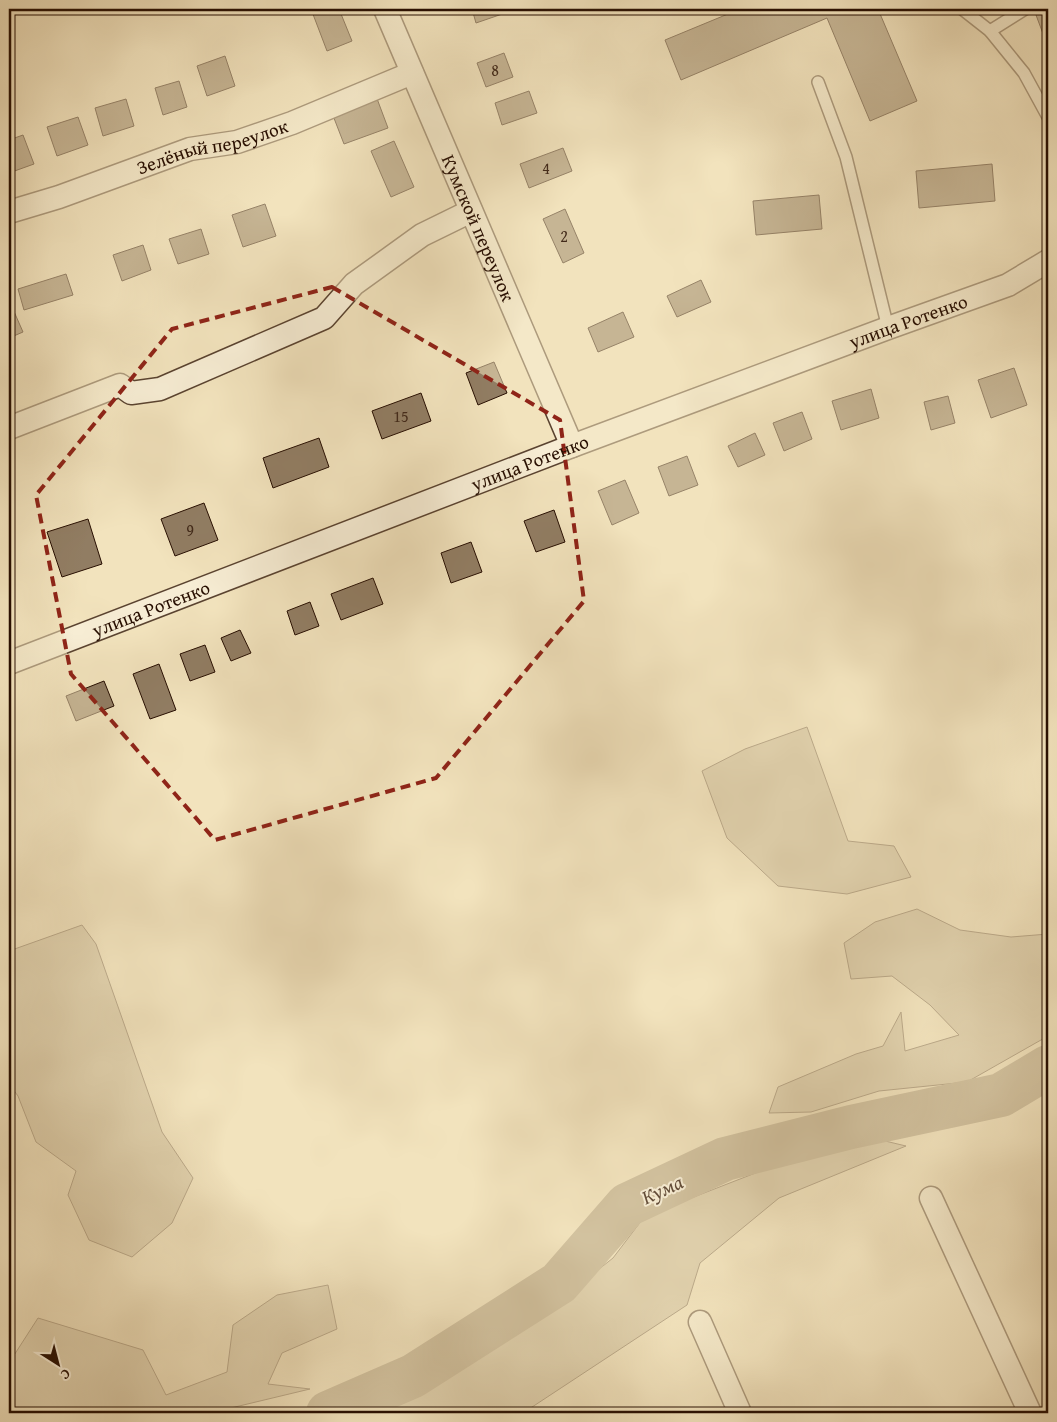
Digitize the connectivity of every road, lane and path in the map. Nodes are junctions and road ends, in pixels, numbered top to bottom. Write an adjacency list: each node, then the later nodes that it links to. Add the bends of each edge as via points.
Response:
1 (385, 9): 5 (street, Кумской переулок)
2 (962, 9): 4 (lane)
3 (1025, 9): 4 (lane)
4 (990, 31): 7 (lane, via 1024,73)
5 (412, 73): 8 (street, Кумской переулок); 9 (street, Зелёный переулок, via 292,123 236,142 190,149)
6 (818, 82): 11 (lane, via 846,158)
7 (1048, 118)
8 (470, 211): 12 (street, via 422,235 354,284 324,318 160,389 131,393 120,385); 13 (street, Кумской переулок)
9 (9, 212)
10 (1048, 260): 11 (street, улица Ротенко, via 1008,285)
11 (888, 328): 13 (street, улица Ротенко)
12 (9, 428)
13 (572, 446): 14 (street, улица Ротенко)
14 (9, 663)
15 (931, 1198): 18 (street)
16 (700, 1322): 17 (street)
17 (740, 1413)
18 (1030, 1413)

